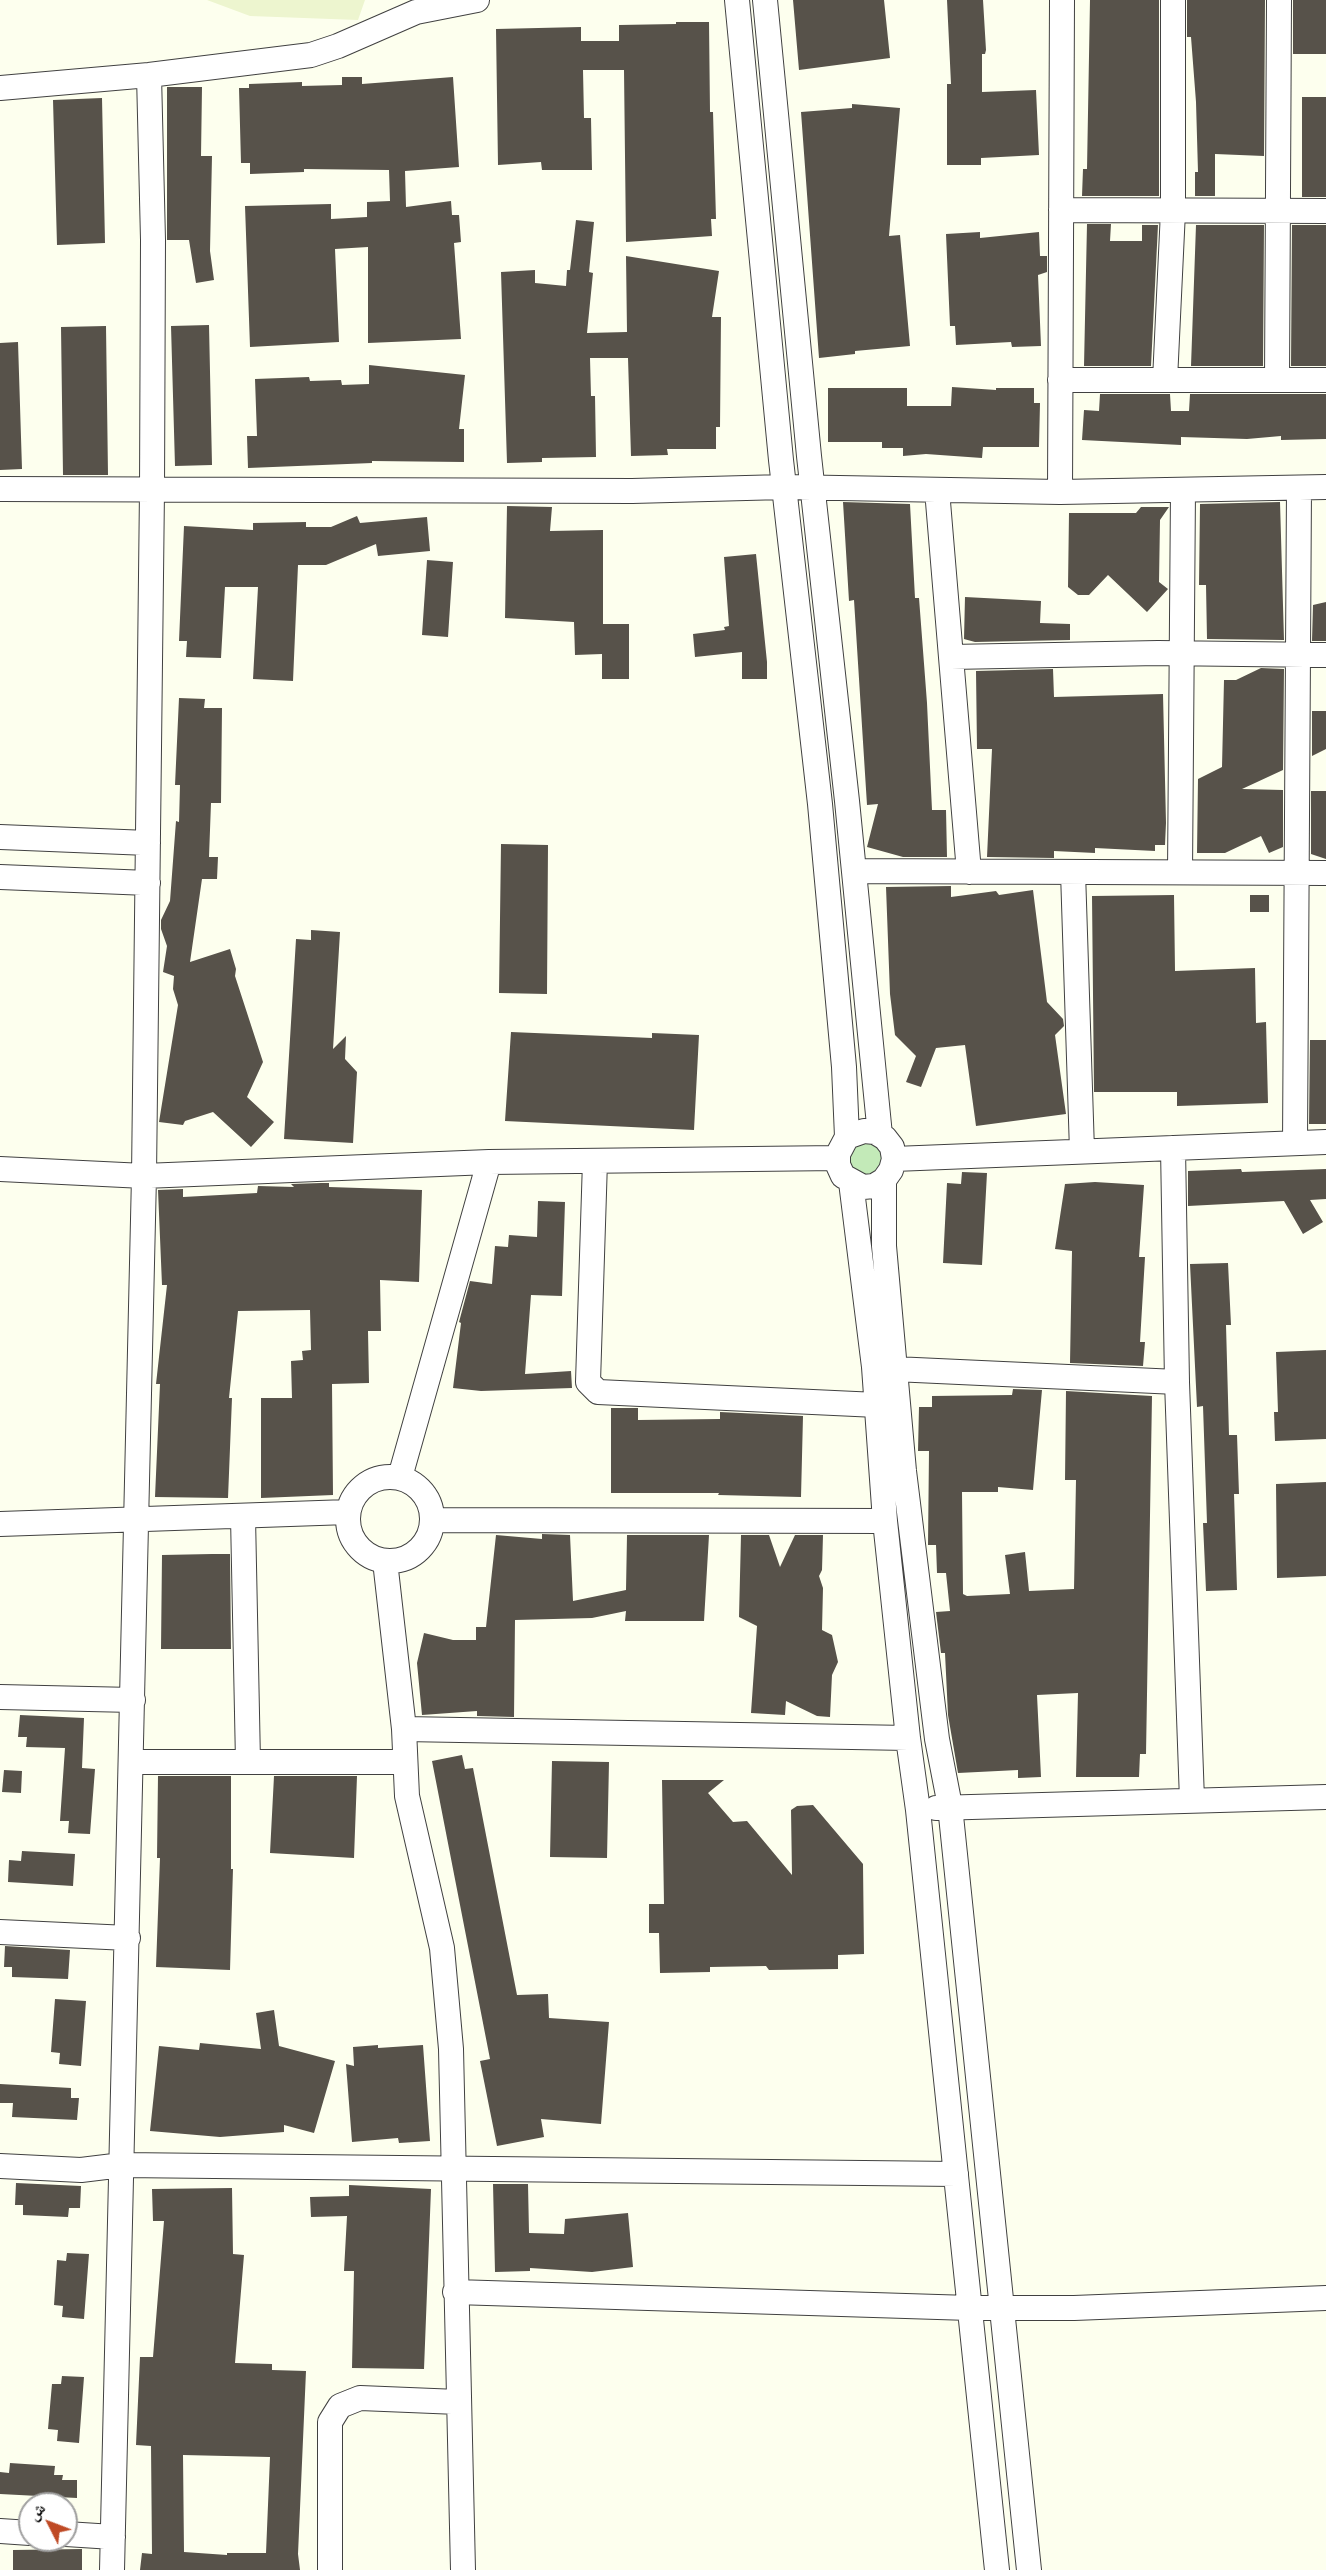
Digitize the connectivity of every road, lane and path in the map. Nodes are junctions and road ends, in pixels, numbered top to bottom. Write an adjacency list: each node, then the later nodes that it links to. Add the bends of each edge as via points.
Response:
1 (477, 0): 7 (street, via 416,12 311,55)
2 (737, 0): 17 (street)
3 (765, 0): 21 (street)
4 (1062, 0): 9 (street)
5 (1173, 0): 11 (street)
6 (1280, 0): 10 (street)
7 (148, 75): 8 (street); 22 (street, via 153,240)
8 (0, 88)
9 (1061, 210): 11 (street); 13 (street)
10 (1278, 210): 11 (street); 12 (street); 15 (street)
11 (1173, 211): 14 (street)
12 (1326, 211)
13 (1060, 380): 14 (street); 25 (street)
14 (1165, 380): 15 (street)
15 (1277, 380): 16 (street)
16 (1326, 380)
17 (784, 487): 21 (street); 22 (street, via 632,491); 43 (street, via 820,804 844,1067)
18 (1326, 487): 19 (street)
19 (1299, 488): 24 (street); 27 (street)
20 (0, 489): 22 (street)
21 (813, 489): 23 (street); 32 (street)
22 (152, 490): 31 (street)
23 (937, 490): 25 (street); 29 (street)
24 (1183, 490): 25 (street); 26 (street)
25 (1060, 492)
26 (1182, 654): 27 (street); 29 (street); 35 (street)
27 (1298, 655): 28 (street); 36 (street)
28 (1326, 655)
29 (951, 657): 33 (street)
30 (0, 837): 31 (street)
31 (148, 843): 39 (street)
32 (854, 871): 33 (street); 40 (street)
33 (969, 872): 34 (street)
34 (1073, 872): 35 (street); 45 (street)
35 (1180, 872): 36 (street)
36 (1296, 873): 37 (street); 42 (street)
37 (1326, 873)
38 (0, 877): 39 (street)
39 (148, 883): 50 (street)
40 (880, 1135): 43 (street, via 864,1131); 49 (street, via 892,1147)
41 (1326, 1142): 42 (street)
42 (1295, 1143): 44 (street)
43 (843, 1148): 46 (street); 51 (street, via 843,1176)
44 (1173, 1148): 45 (street); 53 (street)
45 (1083, 1151): 49 (street)
46 (595, 1161): 47 (street); 54 (street, via 588,1382 598,1392)
47 (489, 1162): 50 (street); 55 (street)
48 (0, 1169): 50 (street)
49 (889, 1169): 51 (street, via 874,1186); 52 (street, via 884,1246)
50 (144, 1176): 59 (street)
51 (851, 1182): 54 (street)
52 (894, 1369): 53 (street); 72 (street, via 933,1704)
53 (1177, 1382): 71 (street)
54 (877, 1405): 60 (street)
55 (400, 1477): 56 (street, via 389,1476 368,1483 356,1495); 58 (street, via 419,1487 426,1496)
56 (348, 1512): 57 (street); 62 (street, via 351,1536 358,1547)
57 (243, 1516): 59 (street); 68 (street)
58 (433, 1520): 60 (street); 62 (street, via 428,1538 415,1553)
59 (137, 1521): 61 (street); 64 (street)
60 (885, 1521): 66 (street)
61 (0, 1524)
62 (385, 1561): 65 (street)
63 (0, 1697): 64 (street)
64 (134, 1700): 67 (street)
65 (404, 1729): 66 (street); 69 (street)
66 (908, 1738): 73 (street)
67 (132, 1762): 68 (street); 75 (street)
68 (248, 1762): 69 (street)
69 (405, 1762): 78 (street, via 409,1807 442,1948 451,2049)
70 (1326, 1797): 71 (street)
71 (1192, 1800): 72 (street)
72 (950, 1806): 73 (street); 92 (street)
73 (918, 1810): 79 (street)
74 (0, 1932): 75 (street)
75 (128, 1938): 76 (street)
76 (122, 2165): 77 (street, via 81,2170); 78 (street); 87 (street)
77 (0, 2166)
78 (452, 2167): 79 (street); 80 (street)
79 (956, 2174): 82 (street)
80 (455, 2292): 82 (street); 83 (street)
81 (1326, 2298): 82 (street)
82 (970, 2308): 91 (street)
83 (458, 2402): 89 (street, via 360,2398 340,2406 330,2422); 90 (street)
84 (0, 2531): 85 (street)
85 (18, 2532)
86 (78, 2535): 87 (street)
87 (113, 2537): 88 (street)
88 (112, 2570)
89 (330, 2570)
90 (463, 2570)
91 (997, 2570)
92 (1029, 2570)

